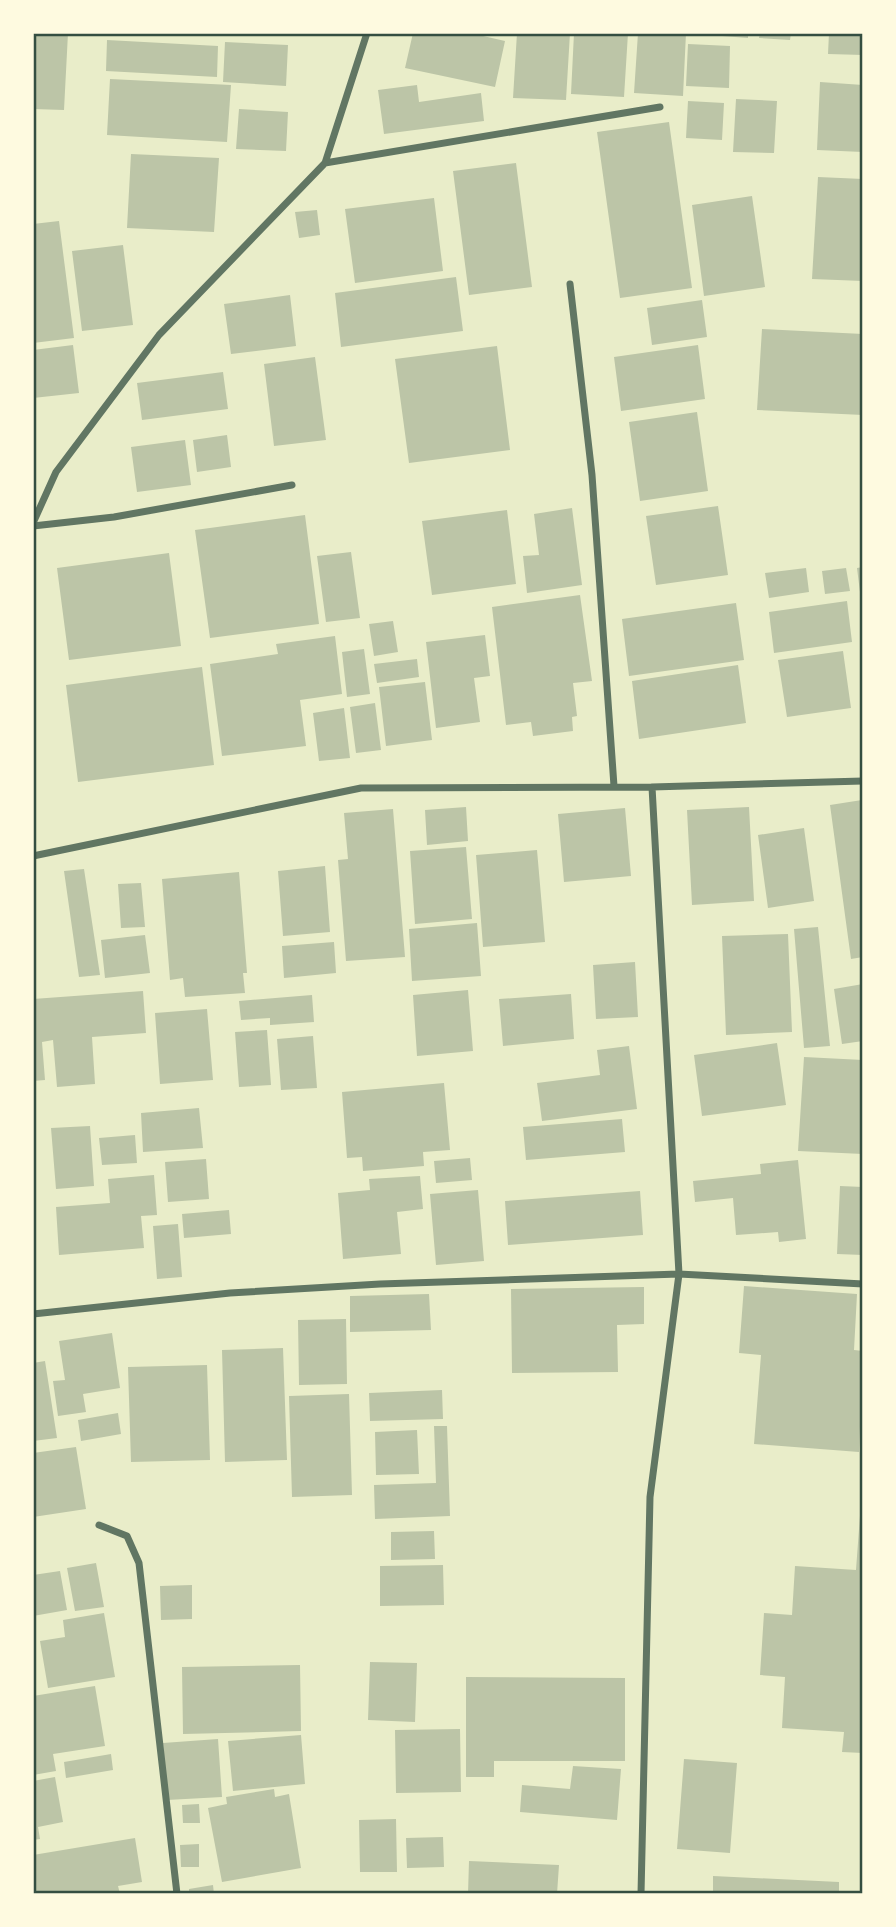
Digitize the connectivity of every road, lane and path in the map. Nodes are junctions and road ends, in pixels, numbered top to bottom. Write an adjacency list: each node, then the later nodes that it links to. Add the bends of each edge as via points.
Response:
1 (367, 33): 3 (street)
2 (660, 107): 3 (street)
3 (325, 163): 6 (street, via 159,335 55,472)
4 (570, 284): 8 (street, via 592,475)
5 (292, 485): 6 (street, via 114,517)
6 (33, 525)
7 (863, 781): 9 (street)
8 (614, 786): 9 (street); 10 (street, via 361,788)
9 (652, 787): 11 (street)
10 (33, 856)
11 (679, 1274): 12 (street); 13 (street, via 257,1292); 16 (street, via 650,1497)
12 (863, 1284)
13 (33, 1314)
14 (99, 1525): 15 (street, via 127,1536 139,1563)
15 (177, 1894)
16 (641, 1894)

